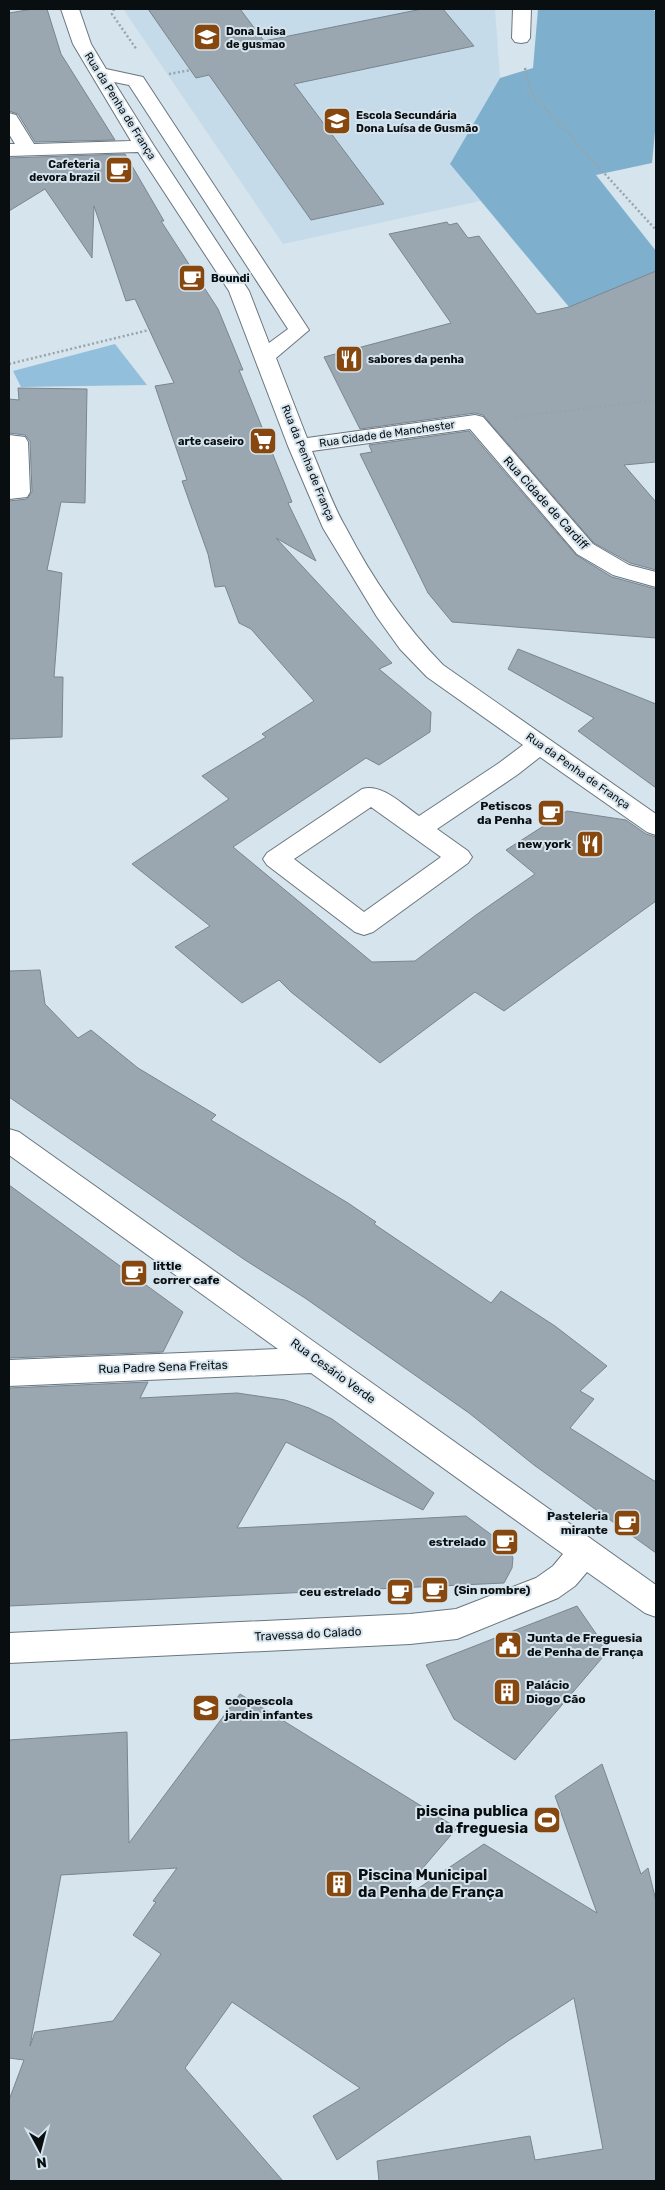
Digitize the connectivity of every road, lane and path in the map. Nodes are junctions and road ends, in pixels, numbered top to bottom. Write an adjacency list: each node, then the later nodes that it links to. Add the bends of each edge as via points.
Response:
1 (114, 9): 5 (path, via 112,14)
2 (522, 9): 4 (street)
3 (75, 12): 7 (street, Rua da Penha de França, via 82,44)
4 (520, 38): 13 (path, via 533,95)
5 (139, 52)
6 (191, 70): 8 (path)
7 (99, 73): 10 (street, Rua da Penha de França); 15 (street, via 136,81 299,330)
8 (167, 74)
9 (9, 119): 11 (street)
10 (144, 146): 11 (street); 15 (street, Rua da Penha de França, via 239,291)
11 (18, 149): 12 (street)
12 (9, 160)
13 (656, 230)
14 (149, 330): 16 (path)
15 (264, 356): 21 (street, Rua da Penha de França)
16 (9, 364)
17 (656, 400): 18 (path)
18 (506, 418)
19 (475, 422): 21 (street, Rua Cidade de Manchester); 23 (street, Rua Cidade de Cardiff, via 585,549 621,570)
20 (9, 442): 22 (street, via 17,442 20,492)
21 (299, 446): 24 (street, Rua da Penha de França, via 334,528 385,612 408,643 435,671)
22 (9, 492)
23 (656, 580)
24 (540, 744): 25 (street, Rua da Penha de França); 26 (street)
25 (656, 826)
26 (418, 829): 26 (street, via 371,795 276,859 364,925 459,857)
27 (9, 1141): 28 (street, Rua Cesário Verde)
28 (317, 1360): 29 (street, Rua Padre Sena Freitas); 30 (street, Rua Cesário Verde)
29 (9, 1373)
30 (585, 1551): 31 (street, Rua Cesário Verde); 32 (street, Travessa do Calado, via 564,1576 547,1588 457,1624 400,1630)
31 (656, 1603)
32 (9, 1648)

